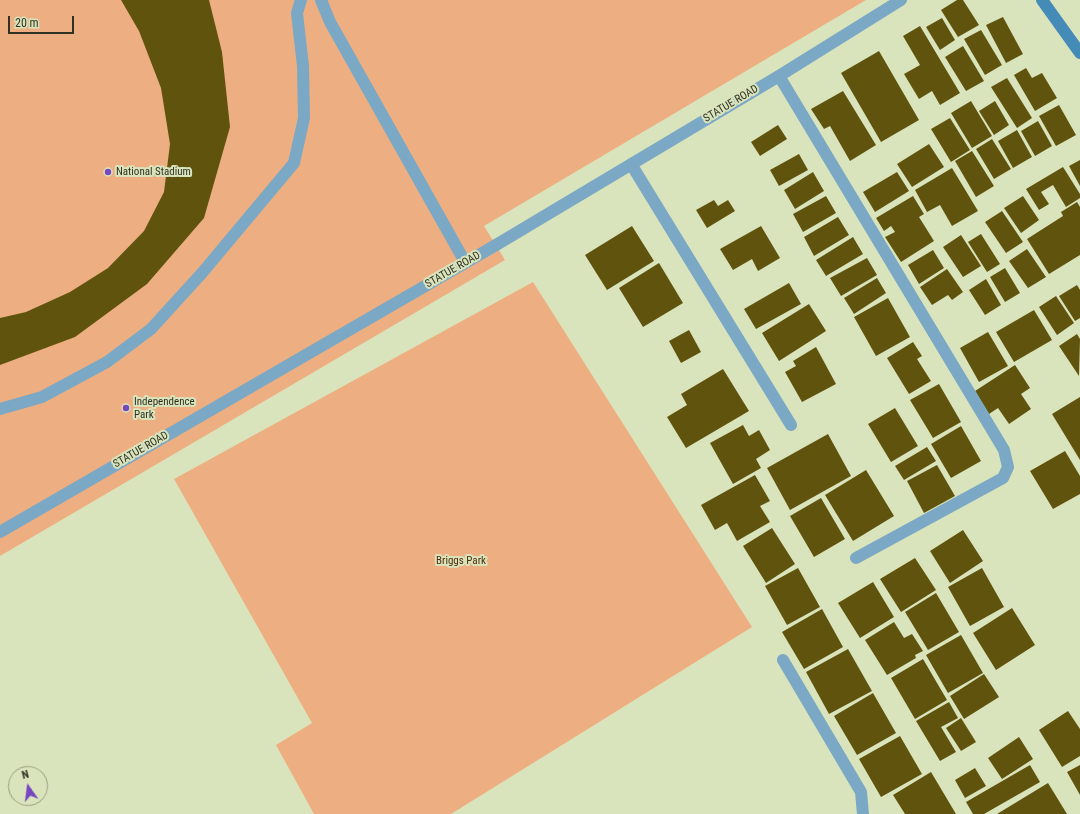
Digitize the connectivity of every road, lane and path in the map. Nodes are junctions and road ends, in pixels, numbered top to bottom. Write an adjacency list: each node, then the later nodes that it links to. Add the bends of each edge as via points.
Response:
1 (301, 0): 9 (street, via 297,13 303,66 304,118 294,163 208,267 151,329 107,362 42,397)
2 (321, 0): 8 (street, via 330,22)
3 (901, 0): 6 (street, STATUE ROAD)
4 (1042, 0): 5 (main road)
5 (1080, 53)
6 (779, 76): 7 (street, STATUE ROAD); 12 (street, via 1004,450 1008,467 1003,478)
7 (631, 164): 8 (street, STATUE ROAD); 10 (street)
8 (465, 262): 11 (street, STATUE ROAD)
9 (0, 409)
10 (791, 424)
11 (0, 532)
12 (856, 558)
13 (783, 660): 14 (street, via 861,792)
14 (863, 814)

